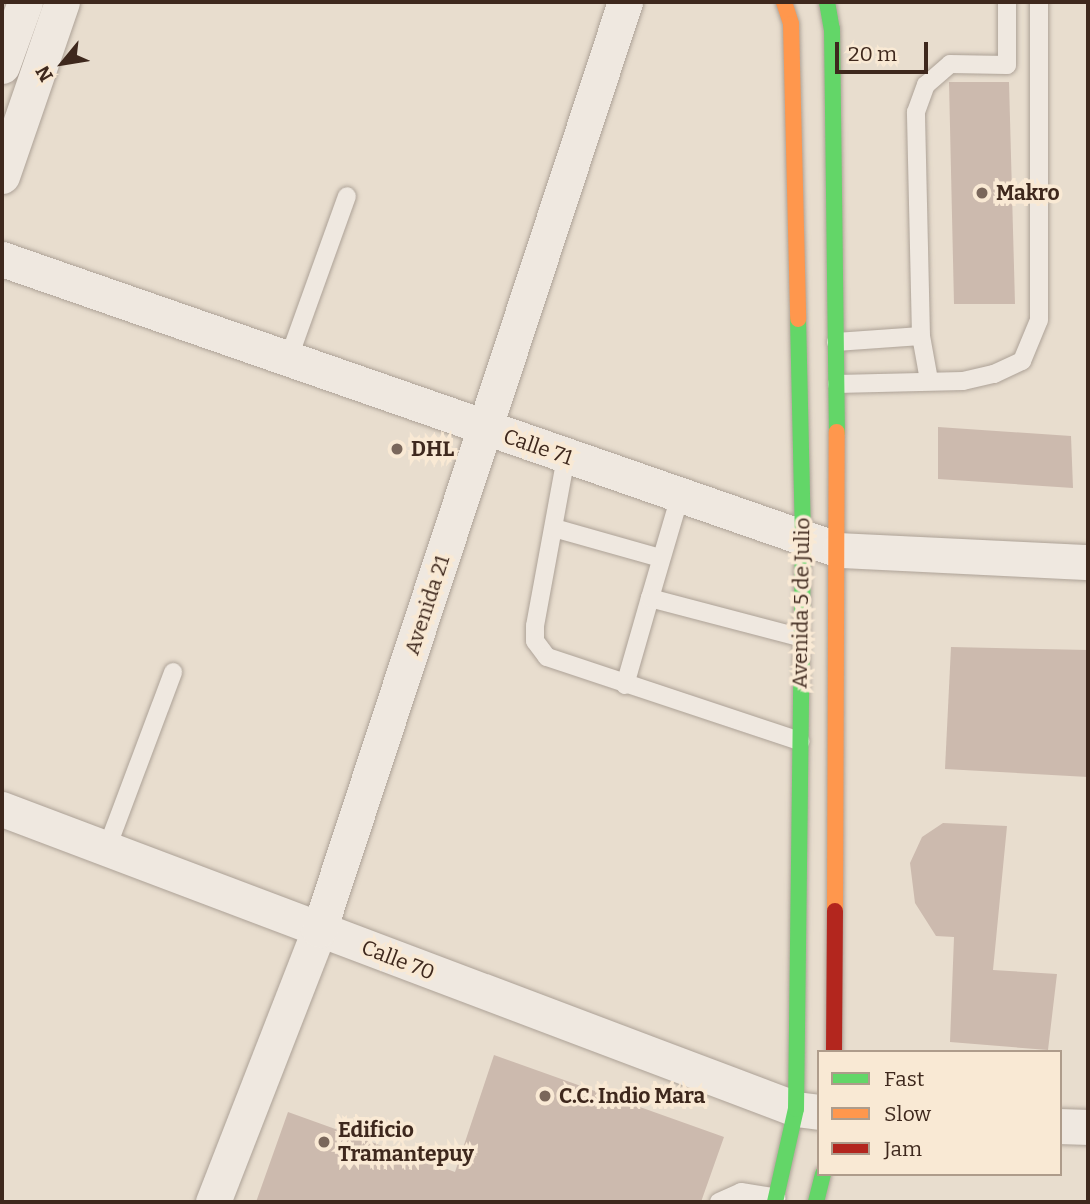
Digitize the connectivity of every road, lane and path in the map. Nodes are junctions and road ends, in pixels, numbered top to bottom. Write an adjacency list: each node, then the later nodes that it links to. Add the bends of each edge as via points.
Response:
1 (25, 2): 9 (street)
2 (62, 2): 11 (street)
3 (625, 2): 19 (street, Avenida 21)
4 (784, 2): 23 (main road, Avenida 5 de Julio, via 791,24)
5 (827, 2): 15 (main road, Avenida 5 de Julio)
6 (1007, 2): 8 (lane)
7 (1039, 2): 10 (lane)
8 (1007, 65): 10 (lane); 14 (lane, via 950,64 926,85 916,112)
9 (2, 66)
10 (1037, 86): 17 (lane, via 1039,320 1022,361 995,374 963,381)
11 (2, 176)
12 (347, 196): 16 (lane)
13 (2, 259): 16 (street, Calle 71)
14 (921, 336): 15 (lane); 17 (lane)
15 (836, 342): 18 (main road, Avenida 5 de Julio)
16 (288, 360): 19 (street, Calle 71)
17 (929, 380): 18 (lane)
18 (836, 384): 24 (main road, Avenida 5 de Julio)
19 (485, 429): 20 (street, Calle 71); 34 (street, Avenida 21)
20 (566, 457): 21 (street, Calle 71); 22 (lane)
21 (680, 496): 23 (street, Calle 71); 25 (lane)
22 (554, 528): 25 (lane); 30 (lane, via 535,641 547,657)
23 (803, 538): 24 (street, Calle 71); 28 (main road, Avenida 5 de Julio)
24 (839, 550): 26 (street, Calle 71); 35 (main road, Avenida 5 de Julio)
25 (660, 558): 27 (lane)
26 (1088, 562)
27 (650, 598): 28 (lane); 30 (lane)
28 (799, 637): 31 (main road, Avenida 5 de Julio)
29 (173, 672): 33 (lane)
30 (625, 685): 31 (lane)
31 (800, 741): 36 (main road, Avenida 5 de Julio)
32 (2, 809): 33 (street, Calle 70)
33 (107, 848): 34 (street, Calle 70)
34 (320, 930): 36 (street, Calle 70); 41 (street, Avenida 21)
35 (834, 1050)
36 (807, 1111): 40 (main road, Avenida 5 de Julio)
37 (1062, 1126): 38 (street)
38 (1088, 1127)
39 (822, 1176): 43 (main road)
40 (776, 1200): 42 (lane, via 741,1192)
41 (213, 1202)
42 (719, 1202)
43 (816, 1202)

